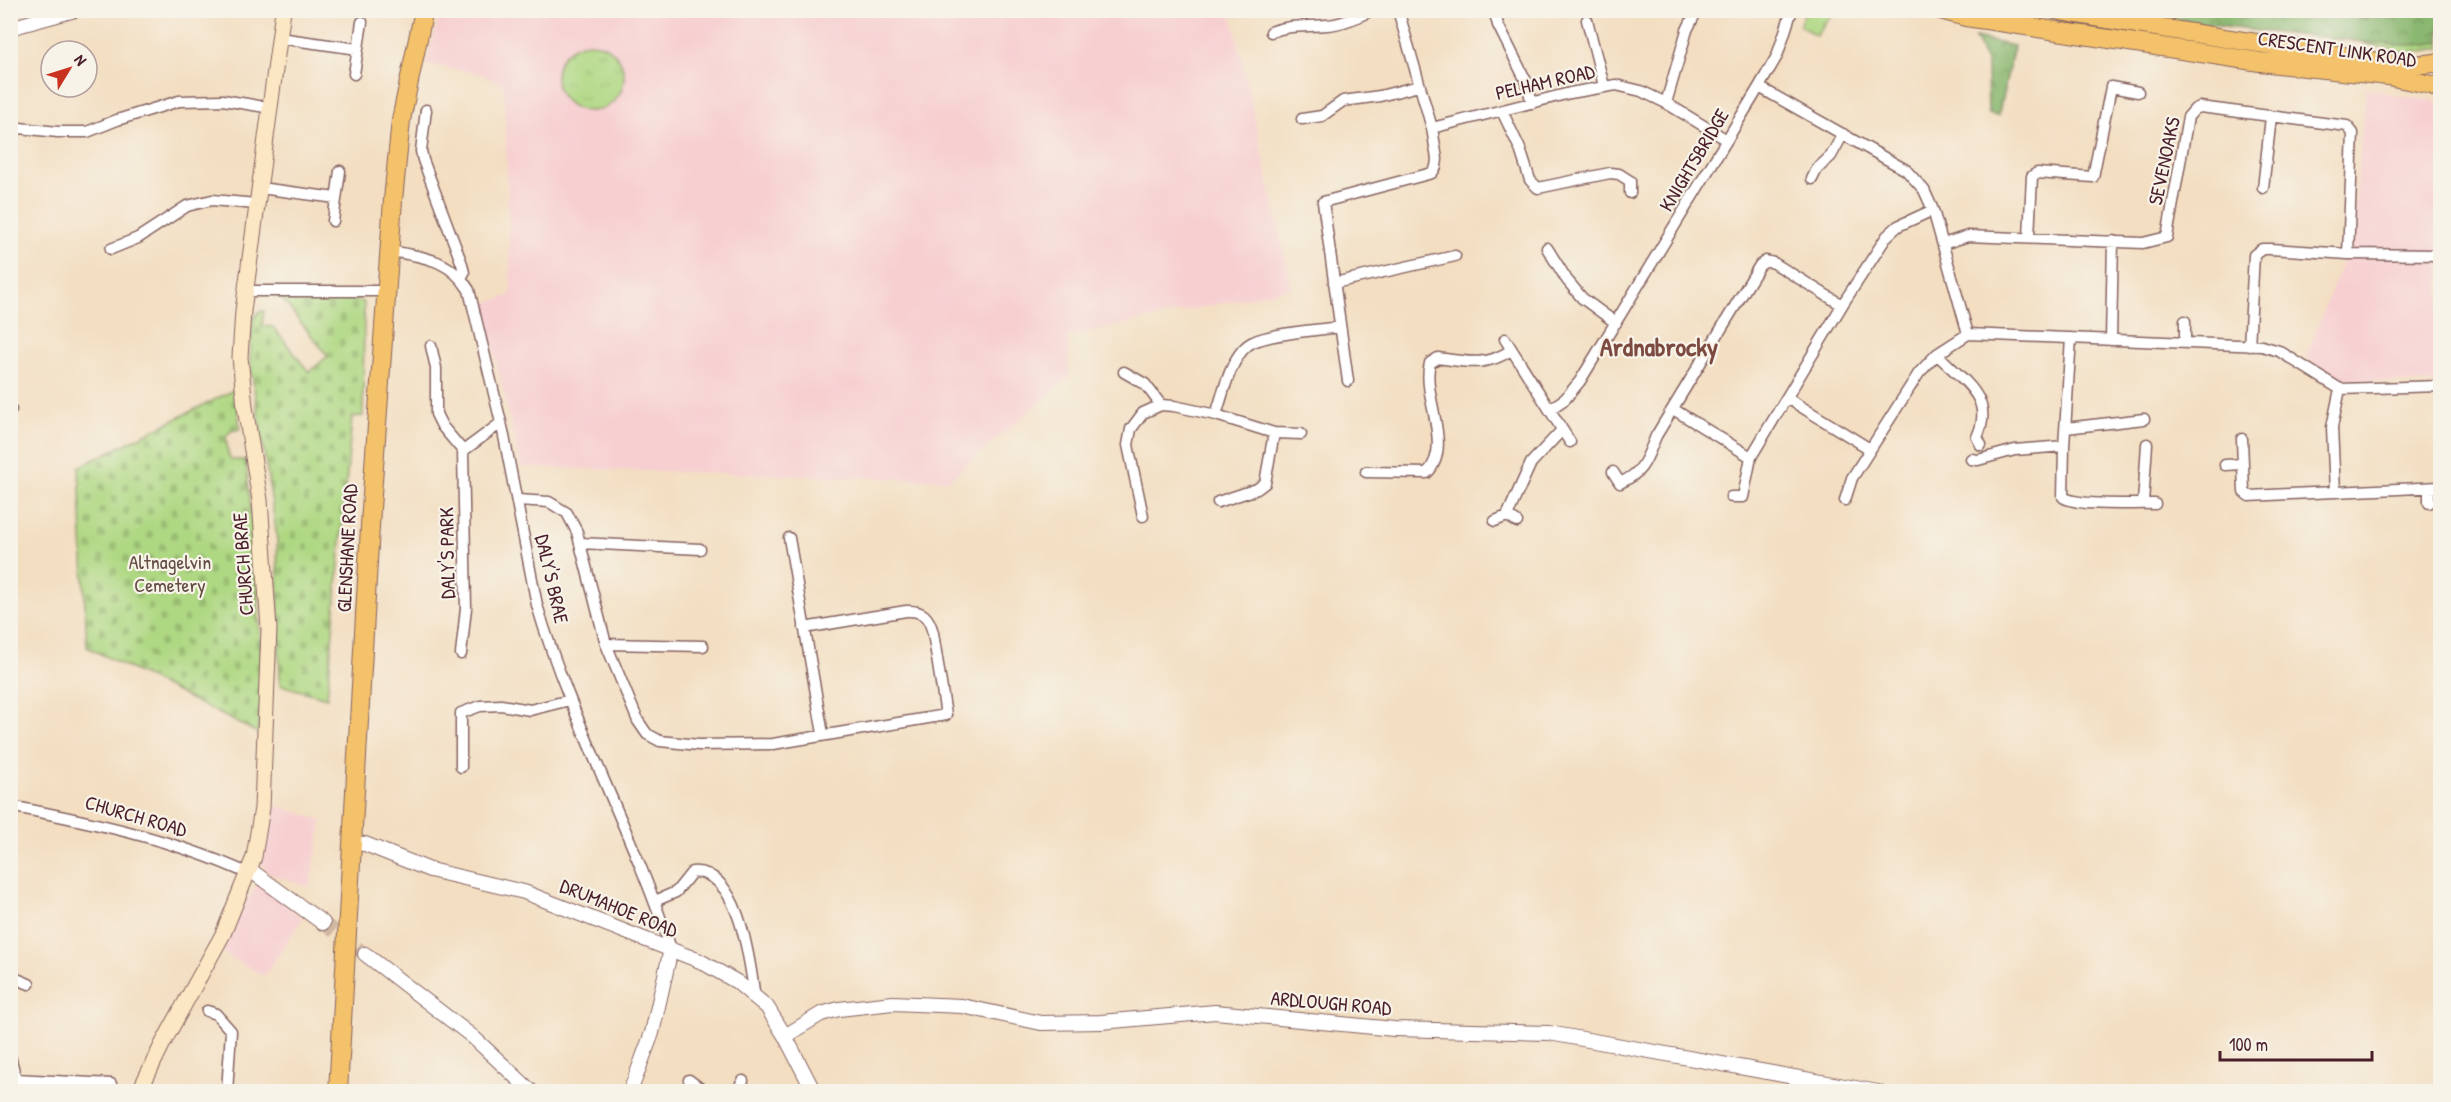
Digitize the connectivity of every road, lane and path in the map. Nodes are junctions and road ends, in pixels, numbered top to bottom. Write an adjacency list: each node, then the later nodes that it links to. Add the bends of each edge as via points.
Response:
1 (283, 10): 15 (main road, CHURCH BRAE)
2 (424, 10): 48 (highway, GLENSHANE ROAD, via 401,120)
3 (1372, 10): 14 (street, via 1343,22 1285,26)
4 (1398, 10): 19 (street)
5 (1494, 10): 24 (street)
6 (1697, 10): 25 (street, via 1687,30)
7 (1792, 10): 21 (street, KNIGHTSBRIDGE, via 1777,56)
8 (1941, 10): 22 (highway, CRESCENT LINK ROAD, via 2260,62 2388,76)
9 (2055, 10): 17 (highway, CRESCENT LINK ROAD, via 2381,61 2420,66)
10 (65, 12): 13 (street)
11 (1587, 20): 20 (street)
12 (362, 22): 16 (street)
13 (10, 28)
14 (1271, 32)
15 (279, 38): 16 (street); 26 (main road, CHURCH BRAE)
16 (358, 49): 18 (street)
17 (2440, 62)
18 (354, 74)
19 (1419, 86): 30 (street, via 1344,100 1322,116); 32 (street)
20 (1604, 86): 24 (street, PELHAM ROAD); 25 (street, PELHAM ROAD, via 1634,89)
21 (1759, 87): 33 (street); 34 (street, KNIGHTSBRIDGE)
22 (2440, 89)
23 (2138, 92): 44 (street, via 2111,87 2093,177 2037,173 2032,176)
24 (1532, 103): 28 (street, PELHAM ROAD)
25 (1666, 103): 34 (street, PELHAM ROAD)
26 (271, 108): 31 (street, via 223,100 179,102 87,132); 37 (main road, CHURCH BRAE)
27 (426, 110): 54 (street, via 423,160 462,264 464,273)
28 (1502, 111): 32 (street, PELHAM ROAD); 39 (street, via 1530,180 1538,188 1610,173 1630,181)
29 (2271, 117): 38 (street); 45 (street, SEVENOAKS, via 2195,109 2188,117 2167,237 2143,243); 50 (street, SEVENOAKS, via 2347,126 2353,133)
30 (1302, 119)
31 (10, 127)
32 (1432, 128): 55 (street, via 1437,159 1432,173 1323,202)
33 (1843, 134): 36 (street); 42 (street, via 1906,170 1924,190)
34 (1727, 140): 60 (street, KNIGHTSBRIDGE)
35 (340, 171): 40 (street)
36 (1812, 178)
37 (261, 188): 40 (street); 41 (main road, CHURCH BRAE)
38 (2263, 188)
39 (1630, 193)
40 (336, 198): 43 (street)
41 (256, 204): 47 (street, via 212,200 187,206 138,238); 56 (main road, CHURCH BRAE)
42 (1933, 210): 46 (street); 58 (street, via 1898,226 1887,236)
43 (333, 221)
44 (2029, 237): 45 (street, SEVENOAKS); 46 (street, SEVENOAKS, via 1968,236)
45 (2113, 241): 65 (street)
46 (1943, 244): 62 (street)
47 (111, 249)
48 (390, 251): 54 (street, via 434,260); 57 (highway, GLENSHANE ROAD)
49 (1564, 251): 60 (street, via 1550,252 1567,280 1582,298)
50 (2348, 254): 52 (street); 68 (street, via 2262,249 2254,255)
51 (1455, 256): 55 (street)
52 (2435, 256): 53 (street)
53 (2440, 260)
54 (460, 277): 81 (street, DALY'S BRAE, via 469,290)
55 (1334, 283): 61 (street)
56 (245, 291): 57 (street); 122 (main road, CHURCH BRAE, via 240,357 260,500 269,629 262,808)
57 (387, 291): 121 (highway, GLENSHANE ROAD)
58 (1842, 305): 75 (street); 78 (street, via 1774,263 1760,264)
59 (2185, 321): 66 (street)
60 (1616, 322): 77 (street, KNIGHTSBRIDGE, via 1577,386)
61 (1340, 327): 72 (street); 79 (street, via 1252,342 1230,373)
62 (1968, 334): 63 (street); 70 (street)
63 (2071, 338): 65 (street); 82 (street)
64 (1505, 339): 69 (street)
65 (2111, 340): 66 (street)
66 (2189, 343): 68 (street)
67 (431, 346): 92 (street, via 436,368 436,414)
68 (2249, 346): 74 (street, via 2279,351)
69 (1511, 350): 77 (street); 97 (street, via 1486,361 1438,358 1430,363 1427,375 1438,453 1431,469 1427,473)
70 (1937, 354): 89 (street, via 1980,399 1983,422 1977,437); 91 (street, via 1919,373)
71 (1124, 372): 76 (street, via 1145,384)
72 (1348, 381)
73 (2440, 386): 74 (street)
74 (2340, 389): 100 (street, via 2331,427)
75 (1787, 398): 91 (street); 93 (street)
76 (1161, 405): 79 (street); 108 (street, via 1143,413 1129,437)
77 (1550, 409): 83 (street)
78 (1673, 409): 93 (street); 98 (street, via 1636,476 1620,483)
79 (1216, 415): 84 (street)
80 (2144, 419): 82 (street)
81 (501, 423): 92 (street); 102 (street, DALY'S BRAE)
82 (2066, 428): 90 (street)
83 (1562, 430): 87 (street); 109 (street, via 1531,463 1512,519)
84 (1274, 433): 85 (street); 104 (street, via 1265,483)
85 (1301, 434)
86 (2242, 439): 95 (street)
87 (1570, 442)
88 (2147, 444): 105 (street)
89 (1981, 445)
90 (2064, 446): 94 (street); 105 (street, via 2063,497 2069,501)
91 (1870, 449): 103 (street, via 1852,478)
92 (464, 452): 116 (street, DALY'S PARK, via 466,608)
93 (1751, 457): 101 (street, via 1743,497)
94 (1971, 459)
95 (2242, 464): 96 (street); 100 (street, via 2244,492 2249,496)
96 (2225, 465)
97 (1366, 472)
98 (1613, 472)
99 (2435, 488): 100 (street); 106 (street)
100 (2335, 492)
101 (1731, 497)
102 (518, 500): 111 (street, via 549,502 567,513); 117 (street, DALY'S BRAE, via 537,605)
103 (1845, 500)
104 (1218, 502)
105 (2143, 503): 107 (street)
106 (2429, 503)
107 (2155, 504)
108 (1143, 516)
109 (1495, 521)
110 (789, 538): 113 (street)
111 (579, 543): 112 (street); 114 (street)
112 (700, 549)
113 (804, 628): 118 (street); 118 (street, via 917,610 930,621 933,633 945,715)
114 (606, 644): 115 (street); 118 (street, via 638,721 647,734 660,741 773,744)
115 (703, 646)
116 (461, 654)
117 (570, 699): 119 (street, via 530,710 501,705 480,706 461,713); 123 (street, DALY'S BRAE)
118 (823, 734)
119 (461, 767)
120 (10, 806): 122 (street, CHURCH ROAD, via 100,823)
121 (352, 843): 125 (street, DRUMAHOE ROAD, via 365,844 430,870 524,892); 140 (highway, GLENSHANE ROAD)
122 (249, 872): 124 (street, CHURCH ROAD); 138 (main road, CHURCH BRAE, via 212,957 162,1043)
123 (655, 901): 125 (street, DALY'S BRAE); 129 (street, via 681,888 692,872 700,872 724,888 734,902 742,929)
124 (323, 923)
125 (671, 949): 129 (street, DRUMAHOE ROAD, via 737,982); 142 (street, via 652,1033)
126 (365, 954): 141 (street, via 473,1037)
127 (10, 976): 128 (street)
128 (28, 984)
129 (755, 998): 131 (street, DRUMAHOE ROAD, via 767,1007)
130 (207, 1011): 139 (street, via 216,1014 231,1031)
131 (785, 1036): 145 (street, DRUMAHOE ROAD); 146 (street, ARDLOUGH ROAD, via 821,1014 893,1003 962,1006 1041,1023 1215,1012 1394,1029 1549,1033)
132 (10, 1056): 133 (street)
133 (16, 1079): 136 (street); 137 (street)
134 (689, 1080): 143 (street)
135 (743, 1081): 144 (street)
136 (111, 1084)
137 (13, 1092)
138 (139, 1092)
139 (227, 1092)
140 (338, 1092)
141 (532, 1092)
142 (630, 1092)
143 (705, 1092)
144 (736, 1092)
145 (814, 1092)
146 (1878, 1092)

